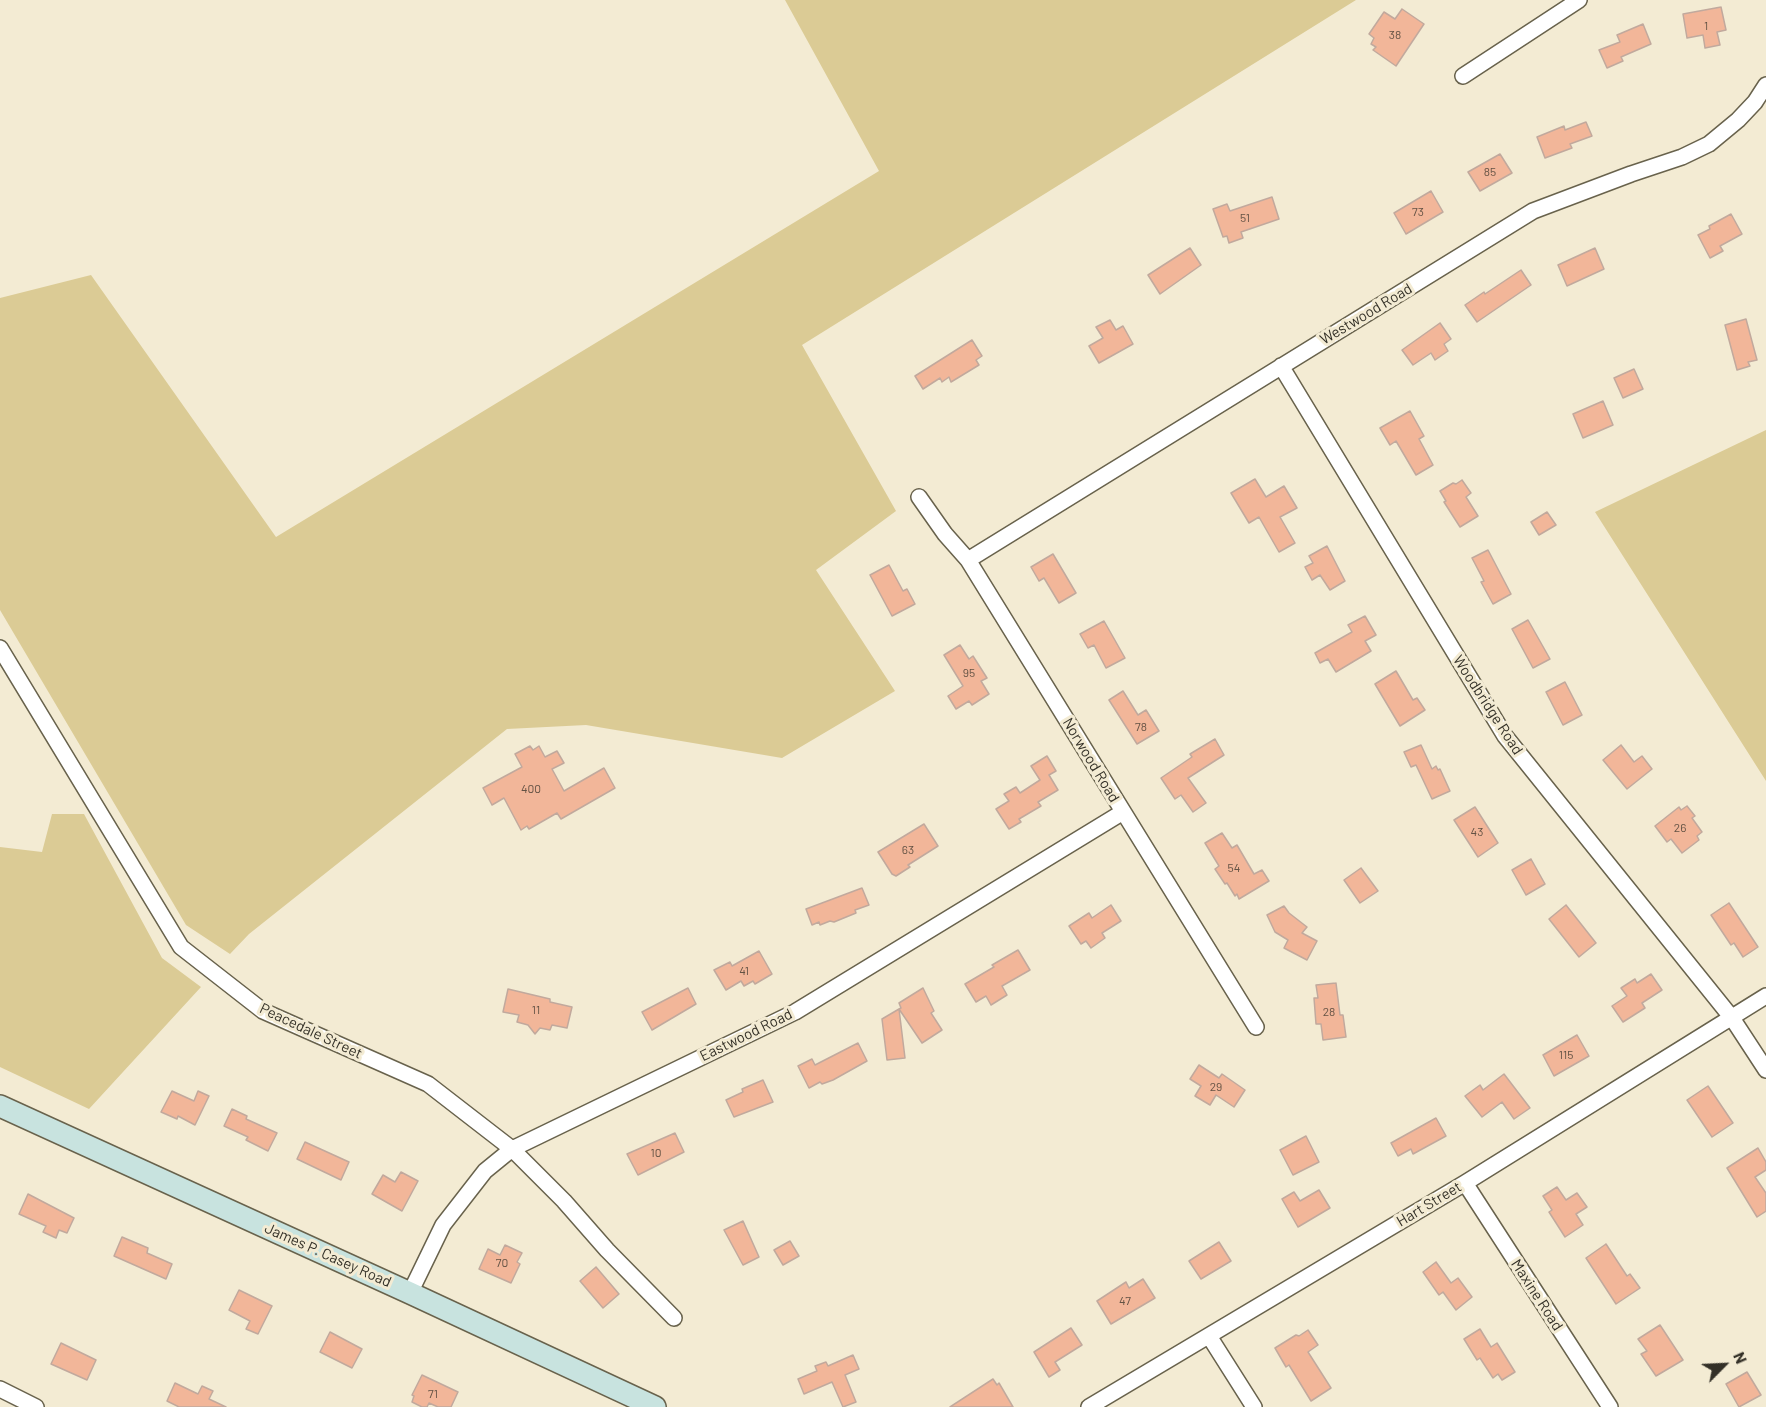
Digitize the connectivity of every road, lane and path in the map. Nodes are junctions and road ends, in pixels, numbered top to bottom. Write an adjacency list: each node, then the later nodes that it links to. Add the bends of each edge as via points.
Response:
1 (1579, 0): 2 (street)
2 (1463, 76)
3 (1766, 85): 4 (street, Westwood Road, via 1738,120 1709,144 1682,158 1533,211)
4 (1281, 366): 6 (street, Westwood Road); 10 (street, Woodbridge Road, via 1504,736)
5 (919, 497): 6 (street, Norwood Road)
6 (968, 560): 8 (street, Norwood Road)
7 (0, 648): 14 (street, Peacedale Street, via 181,947 263,1011 428,1084)
8 (1123, 812): 11 (street, Norwood Road); 14 (street, Eastwood Road, via 795,1012)
9 (1766, 996): 10 (street, Hart Street)
10 (1732, 1018): 12 (street, Woodbridge Road); 15 (street, Hart Street)
11 (1256, 1027)
12 (1766, 1070)
13 (0, 1106): 16 (main road, James P. Casey Road)
14 (512, 1149): 16 (street, Eastwood Road, via 484,1172 444,1225); 17 (street, Peacedale Street)
15 (1465, 1183): 18 (street, Hart Street); 24 (street, Maxine Road)
16 (410, 1293): 21 (main road, James P. Casey Road)
17 (674, 1318)
18 (1209, 1336): 22 (street, Hart Street); 23 (street)
19 (0, 1389): 20 (street)
20 (36, 1407)
21 (655, 1407)
22 (1089, 1407)
23 (1254, 1407)
24 (1610, 1407)

